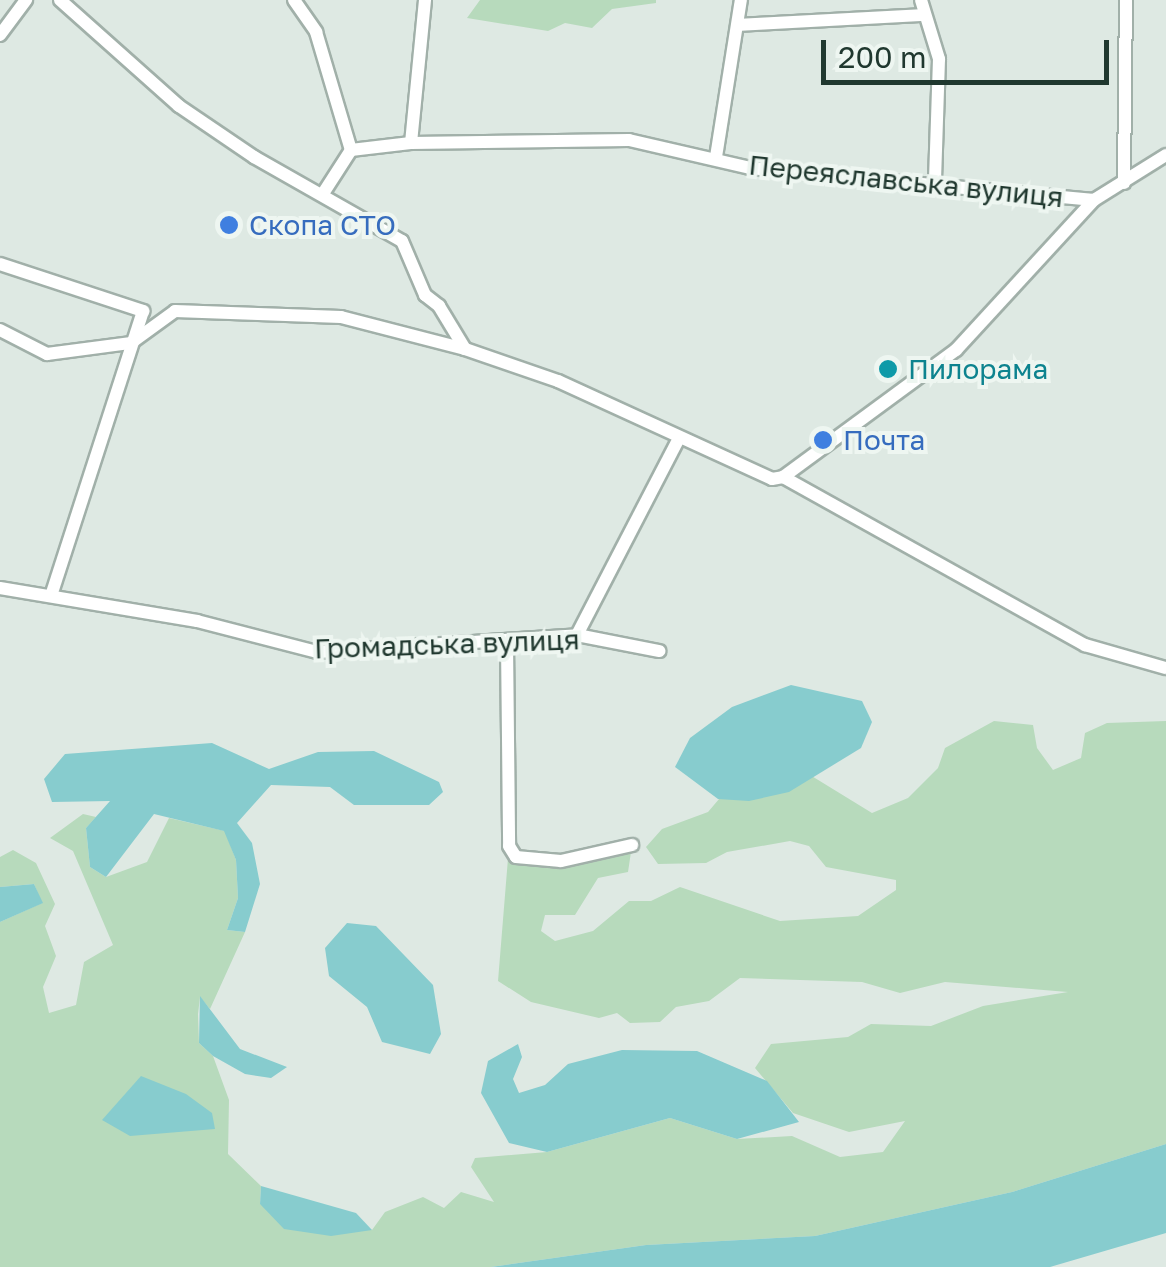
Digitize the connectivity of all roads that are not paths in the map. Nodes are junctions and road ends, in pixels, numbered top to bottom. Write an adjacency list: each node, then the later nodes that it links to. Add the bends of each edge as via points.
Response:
1 (26, 0): 9 (street)
2 (60, 0): 16 (street, via 179,106 254,157)
3 (294, 0): 11 (street, via 316,32)
4 (425, 0): 10 (street)
5 (741, 0): 8 (street)
6 (1126, 0): 15 (street)
7 (922, 7): 8 (street); 14 (street, via 939,59)
8 (738, 25): 13 (street)
9 (0, 36)
10 (411, 143): 11 (street, Переяславська вулиця); 13 (street, Переяславська вулиця, via 630,140)
11 (351, 150): 16 (street)
12 (1166, 155): 15 (street)
13 (716, 157): 14 (street, Переяславська вулиця, via 750,168)
14 (935, 182): 17 (street, Переяславська вулиця)
15 (1124, 183): 17 (street)
16 (324, 192): 21 (street, via 402,241 425,295)
17 (1094, 200): 23 (street, via 956,350)
18 (0, 264): 20 (street, via 143,310)
19 (0, 330): 20 (street, via 47,354)
20 (131, 343): 21 (street, via 175,311 341,316); 25 (street)
21 (465, 349): 22 (street, via 558,381)
22 (679, 438): 23 (street, via 772,479); 26 (street)
23 (783, 476): 29 (street, via 1085,645)
24 (0, 588): 25 (street, Громадська вулиця)
25 (50, 596): 27 (street, Громадська вулиця, via 317,652)
26 (577, 635): 27 (street, Громадська вулиця); 28 (street, Громадська вулиця)
27 (508, 643): 30 (street, via 509,846 516,857 561,861)
28 (659, 651)
29 (1166, 668)
30 (632, 844)

